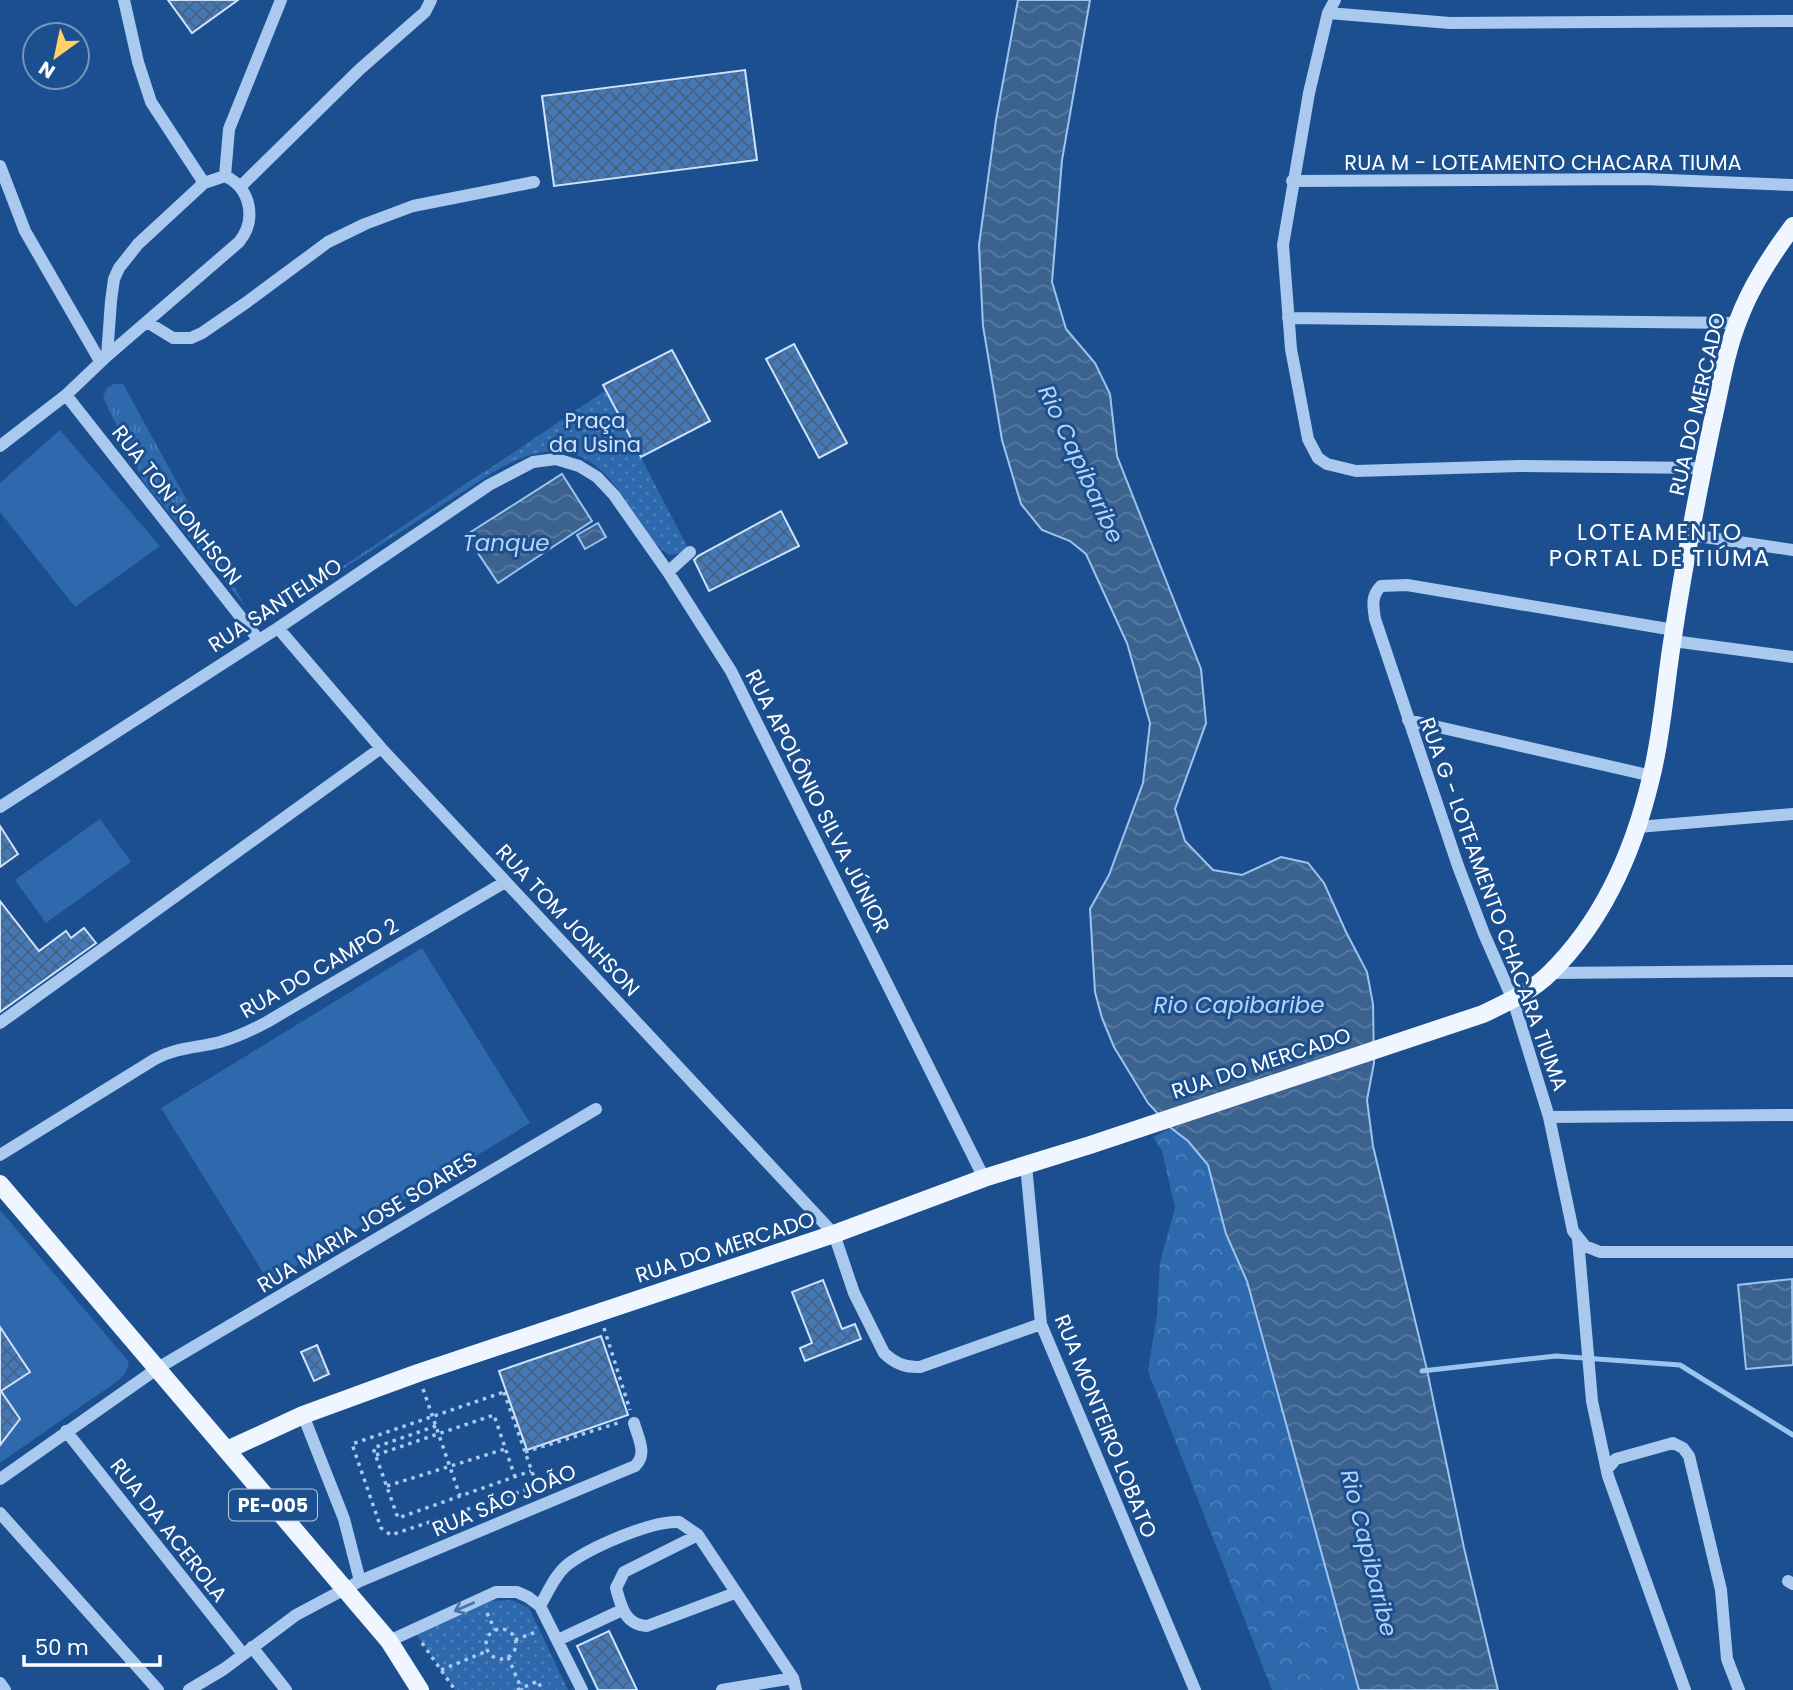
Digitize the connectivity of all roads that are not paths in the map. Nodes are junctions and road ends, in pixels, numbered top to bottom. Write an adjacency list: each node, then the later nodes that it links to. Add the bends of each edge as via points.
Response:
1 (124, 0): 11 (street, via 151,102)
2 (281, 0): 8 (street, via 229,130)
3 (431, 0): 13 (street, via 425,12)
4 (1335, 0): 5 (street)
5 (1328, 13): 6 (street, via 1450,23); 9 (street)
6 (1793, 21)
7 (0, 166): 18 (street, via 25,231)
8 (225, 176): 11 (street); 13 (street)
9 (1292, 181): 12 (street, RUA M - LOTEAMENTO CHACARA TIUMA, via 1643,180); 15 (street, via 1283,245)
10 (534, 182): 16 (street, via 413,206 365,224 328,242 191,338 173,338)
11 (204, 183): 18 (street, via 138,244 119,268)
12 (1793, 185)
13 (241, 186): 16 (street, via 251,215 246,234)
14 (1793, 226): 17 (main road, RUA DO MERCADO, via 1763,267)
15 (1288, 317): 17 (street); 22 (street, via 1308,439 1327,464 1356,471 1519,466)
16 (147, 322): 18 (street)
17 (1737, 323): 22 (main road, RUA DO MERCADO)
18 (104, 359): 19 (street)
19 (66, 395): 20 (street); 29 (street, RUA TON JONHSON)
20 (0, 446)
21 (579, 466): 26 (street, RUA APOLÔNIO SILVA JÚNIOR, via 614,495); 27 (street, RUA SANTELMO, via 556,459 516,469)
22 (1703, 468): 23 (main road, RUA DO MERCADO)
23 (1691, 535): 24 (street); 28 (main road, RUA DO MERCADO)
24 (1793, 550)
25 (690, 552): 26 (street)
26 (668, 572): 47 (street, RUA APOLÔNIO SILVA JÚNIOR, via 732,671)
27 (278, 628): 29 (street, RUA SANTELMO); 32 (street, RUA TOM JONHSON)
28 (1673, 636): 30 (street); 31 (street, RUA G - LOTEAMENTO CHACARA TIUMA, via 1407,585 1381,586 1372,604 1375,619); 33 (main road, RUA DO MERCADO)
29 (258, 639): 34 (street, RUA SANTELMO)
30 (1793, 657)
31 (1408, 720): 33 (street); 40 (street, RUA G - LOTEAMENTO CHACARA TIUMA, via 1471,900)
32 (381, 748): 37 (street, RUA TOM JONHSON); 41 (street)
33 (1652, 776): 36 (main road, RUA DO MERCADO)
34 (0, 807)
35 (1793, 814): 36 (street)
36 (1638, 827): 39 (main road, RUA DO MERCADO, via 1615,886)
37 (506, 882): 45 (street, RUA DO CAMPO 2, via 267,1022 238,1036 155,1059); 49 (street, RUA TOM JONHSON)
38 (1793, 971): 39 (street)
39 (1550, 974): 40 (main road, RUA DO MERCADO)
40 (1513, 1000): 44 (street, RUA G - LOTEAMENTO CHACARA TIUMA); 46 (main road, RUA DO MERCADO, via 1483,1014)
41 (0, 1023)
42 (596, 1109): 53 (street, RUA MARIA JOSE SOARES)
43 (1793, 1115): 44 (street)
44 (1549, 1116): 50 (street, RUA G - LOTEAMENTO CHACARA TIUMA, via 1569,1218)
45 (0, 1155)
46 (1026, 1165): 47 (main road, RUA DO MERCADO); 52 (street, RUA MONTEIRO LOBATO)
47 (984, 1178): 49 (main road, RUA DO MERCADO)
48 (0, 1184): 53 (main road, PE-005)
49 (834, 1234): 52 (street, via 854,1293 891,1360 920,1367); 54 (main road, RUA DO MERCADO)
50 (1578, 1239): 51 (street, via 1600,1252); 58 (street, RUA G - LOTEAMENTO CHACARA TIUMA, via 1592,1401)
51 (1793, 1252)
52 (1041, 1324): 78 (street, RUA MONTEIRO LOBATO)
53 (158, 1368): 56 (street, RUA MARIA JOSE SOARES); 57 (main road, PE-005)
54 (303, 1415): 57 (main road, RUA DO MERCADO); 62 (street, via 344,1519)
55 (634, 1423): 62 (street, RUA SÃO JOÃO, via 643,1456 635,1466)
56 (66, 1431): 59 (street, RUA MARIA JOSE SOARES); 68 (street, RUA DA ACEROLA)
57 (227, 1450): 62 (main road, PE-005)
58 (1608, 1468): 79 (street, RUA G - LOTEAMENTO CHACARA TIUMA); 80 (street, via 1616,1459 1673,1443 1689,1456 1721,1590 1727,1659)
59 (0, 1479)
60 (0, 1513): 72 (street)
61 (698, 1535): 63 (street); 64 (street, via 676,1521 630,1533 568,1564); 65 (street, via 624,1572 615,1588)
62 (353, 1585): 67 (main road, PE-005); 68 (street, via 296,1615)
63 (735, 1592): 65 (street, via 647,1626 635,1624); 70 (street)
64 (540, 1606): 66 (street); 67 (street, one-way to 67, via 517,1592 496,1592)
65 (622, 1610): 66 (street)
66 (558, 1640): 76 (street)
67 (389, 1641): 75 (main road, PE-005)
68 (247, 1650): 73 (street); 74 (street, RUA DA ACEROLA)
69 (0, 1683): 71 (street)
70 (794, 1684): 77 (street)
71 (5, 1690)
72 (158, 1690)
73 (189, 1690)
74 (286, 1690)
75 (420, 1690)
76 (582, 1690)
77 (722, 1690)
78 (1195, 1690)
79 (1685, 1690)
80 (1739, 1690)

